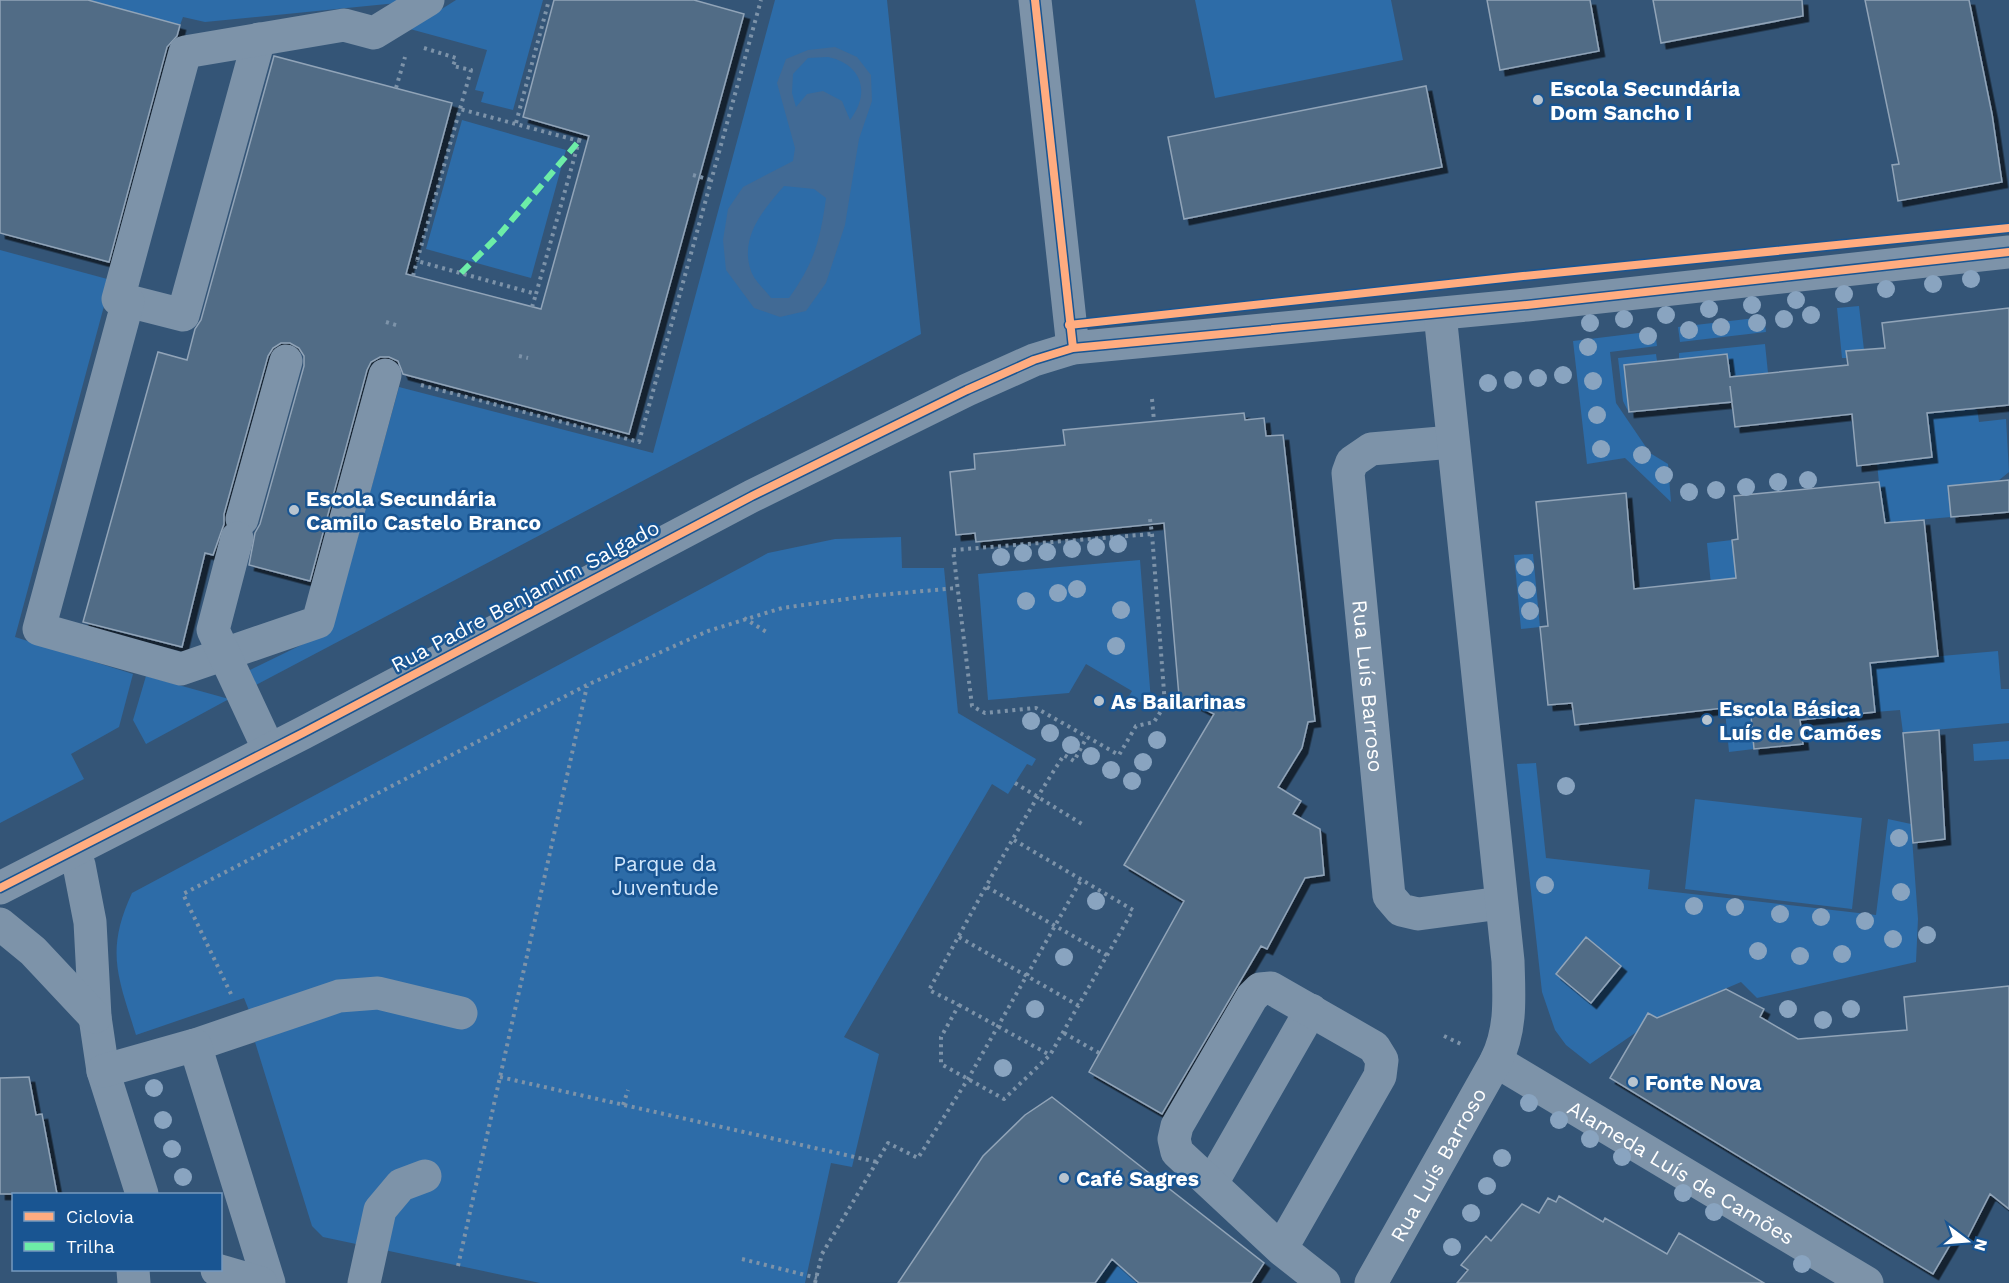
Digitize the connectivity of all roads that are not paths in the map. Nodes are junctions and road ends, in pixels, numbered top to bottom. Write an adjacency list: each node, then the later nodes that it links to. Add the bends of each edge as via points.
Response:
1 (428, 0): 3 (street, via 374,33 344,25)
2 (1035, 0): 7 (street)
3 (259, 39): 5 (street, via 185,52 118,299); 5 (street, via 183,315)
4 (2009, 252): 6 (street, Rua Padre Benjamim Salgado)
5 (128, 301): 11 (street, via 39,629 181,669)
6 (1440, 314): 7 (street, Rua Padre Benjamim Salgado); 10 (street, Rua Luís Barroso)
7 (1073, 348): 12 (street, Rua Padre Benjamim Salgado, via 1034,360 967,390 772,486)
8 (286, 361): 11 (street, via 213,630)
9 (385, 375): 11 (street, via 318,622)
10 (1452, 442): 15 (street, Rua Luís Barroso); 15 (street, Rua Luís Barroso, via 1371,449 1352,462 1348,473 1389,896 1401,910 1418,914)
11 (224, 652): 12 (street)
12 (269, 750): 13 (street, Rua Padre Benjamim Salgado)
13 (72, 853): 14 (street, Rua Padre Benjamim Salgado); 19 (street, via 79,865 90,922)
14 (0, 888)
15 (1501, 903): 21 (street, Rua Luís Barroso, via 1508,961 1509,1023 1505,1044)
16 (0, 924): 19 (street, via 33,951)
17 (1311, 1010): 24 (street); 24 (street, via 1271,988 1260,989 1177,1126 1177,1152); 26 (street, via 1374,1047 1382,1060 1380,1076)
18 (461, 1013): 20 (street, via 378,993 339,996)
19 (95, 1017): 22 (street)
20 (195, 1045): 22 (street); 31 (street)
21 (1496, 1061): 34 (street, Rua Luís Barroso); 35 (street, Alameda Luís de Camões)
22 (103, 1071): 25 (street)
23 (425, 1176): 32 (street, via 401,1185 380,1210)
24 (1212, 1183): 26 (street)
25 (142, 1193)
26 (1281, 1249): 33 (street)
27 (212, 1271): 29 (street)
28 (221, 1271): 30 (street)
29 (201, 1283)
30 (261, 1283)
31 (269, 1283)
32 (364, 1283)
33 (1324, 1283)
34 (1371, 1283)
35 (1867, 1283)

